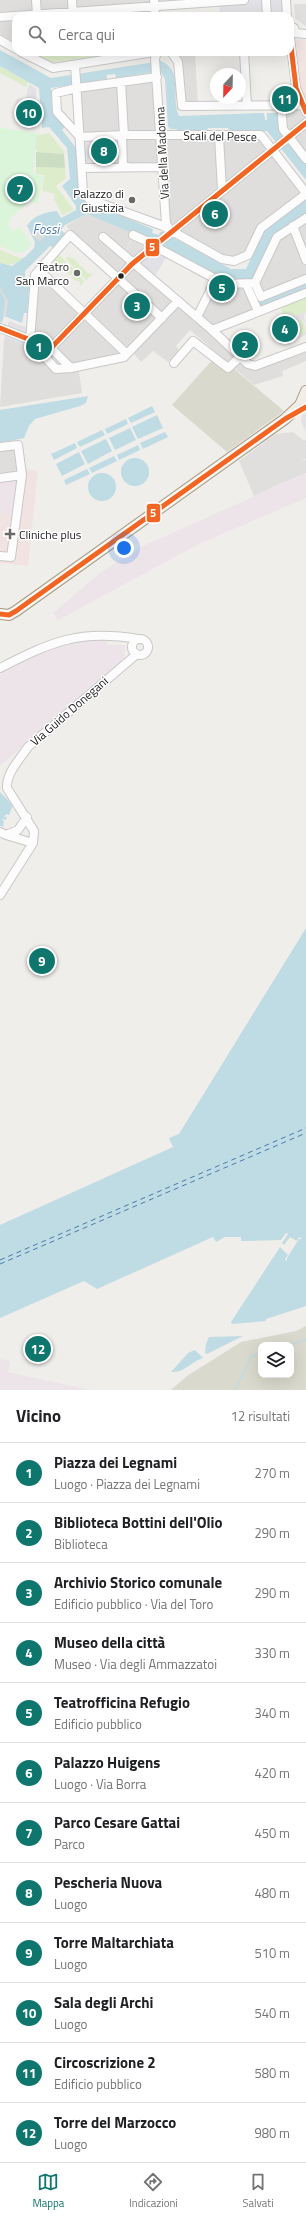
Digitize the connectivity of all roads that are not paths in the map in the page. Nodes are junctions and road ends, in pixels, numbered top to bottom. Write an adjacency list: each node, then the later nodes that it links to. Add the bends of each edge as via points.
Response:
1 (36, 0): 7 (street)
2 (72, 0): 8 (street)
3 (244, 0): 6 (street)
4 (266, 0): 10 (street)
5 (286, 0): 11 (street)
6 (154, 5): 9 (street)
7 (37, 12)
8 (73, 12)
9 (91, 12)
10 (266, 12)
11 (287, 12)
12 (12, 16): 13 (street)
13 (0, 17)
14 (306, 34): 15 (street)
15 (294, 36)
16 (0, 40): 17 (street)
17 (12, 47)
18 (29, 56): 24 (street, via 53,68)
19 (143, 56): 24 (street)
20 (153, 56): 25 (street, Via della Madonna)
21 (174, 56): 29 (street, via 178,62 182,106)
22 (244, 56): 29 (street)
23 (294, 56): 30 (street, via 296,88)
24 (76, 69): 27 (street)
25 (157, 74): 26 (street); 32 (street, Via della Madonna)
26 (121, 82): 27 (street); 36 (street)
27 (77, 86): 34 (street); 34 (street, via 56,93 57,112)
28 (281, 105): 29 (street); 30 (street); 35 (street, via 282,129)
29 (247, 106)
30 (305, 108)
31 (306, 123): 35 (street)
32 (162, 135): 33 (street, Scali del Pesce); 36 (street, Scali del Pesce); 39 (street, Via della Madonna)
33 (219, 136): 37 (street, Scali del Pesce, via 261,135); 42 (street)
34 (80, 137): 36 (street, Scali del Pesce); 40 (street)
35 (288, 137): 37 (street); 38 (street)
36 (123, 138): 41 (street, via 123,166)
37 (274, 148): 42 (street); 43 (street)
38 (306, 159)
39 (163, 167): 41 (street); 46 (street, Via della Madonna, via 166,224)
40 (82, 168): 41 (street); 46 (street, via 83,192 89,200 163,226)
41 (128, 168)
42 (222, 190): 46 (street)
43 (306, 194): 46 (street, via 261,228 248,255 239,260 222,259)
44 (306, 218): 45 (street)
45 (293, 226): 50 (street); 56 (street, via 278,237)
46 (170, 234): 49 (street)
47 (133, 235): 49 (street)
48 (103, 237): 51 (street)
49 (155, 246): 51 (street); 54 (street)
50 (306, 260)
51 (134, 263): 53 (street); 59 (street)
52 (39, 270): 53 (street, via 70,236); 61 (street); 66 (street, via 35,275)
53 (118, 278): 61 (street); 63 (street)
54 (216, 279): 57 (street, via 225,284); 62 (street)
55 (306, 279): 56 (street, via 261,297)
56 (255, 283): 57 (street)
57 (246, 284): 60 (street)
58 (306, 293): 60 (street)
59 (178, 301): 62 (street); 63 (street)
60 (258, 311): 65 (street)
61 (85, 313): 68 (street); 70 (street)
62 (197, 317): 65 (street)
63 (162, 318): 70 (street)
64 (2, 329): 66 (street)
65 (212, 330): 71 (street)
66 (30, 341): 68 (street); 69 (street)
67 (306, 346): 71 (street, via 255,366)
68 (51, 348): 69 (street); 73 (street)
69 (42, 354): 73 (street, via 56,369)
70 (128, 354): 73 (street)
71 (240, 358): 72 (street, via 228,368 192,341)
72 (174, 363)
73 (71, 368)
74 (306, 393): 76 (main road, via 300,405)
75 (306, 407): 76 (main road)
76 (285, 419): 81 (main road, via 16,611 11,614)
77 (0, 447): 78 (street, via 18,445)
78 (22, 475): 79 (street); 80 (street, via 11,557)
79 (0, 478)
80 (0, 556)
81 (0, 614)
82 (119, 636): 83 (street); 84 (street); 86 (street, via 96,634 69,638 37,649)
83 (138, 639): 84 (street); 85 (street, via 144,640 148,646 145,653)
84 (132, 647): 85 (street)
85 (137, 654): 87 (street, Via Guido Donegani, via 28,747 15,766 8,779 7,788)
86 (0, 668)
87 (27, 817): 88 (street, via 18,830); 89 (street, via 34,831)
88 (3, 833): 89 (street)
89 (33, 843): 90 (street)
90 (0, 895)

